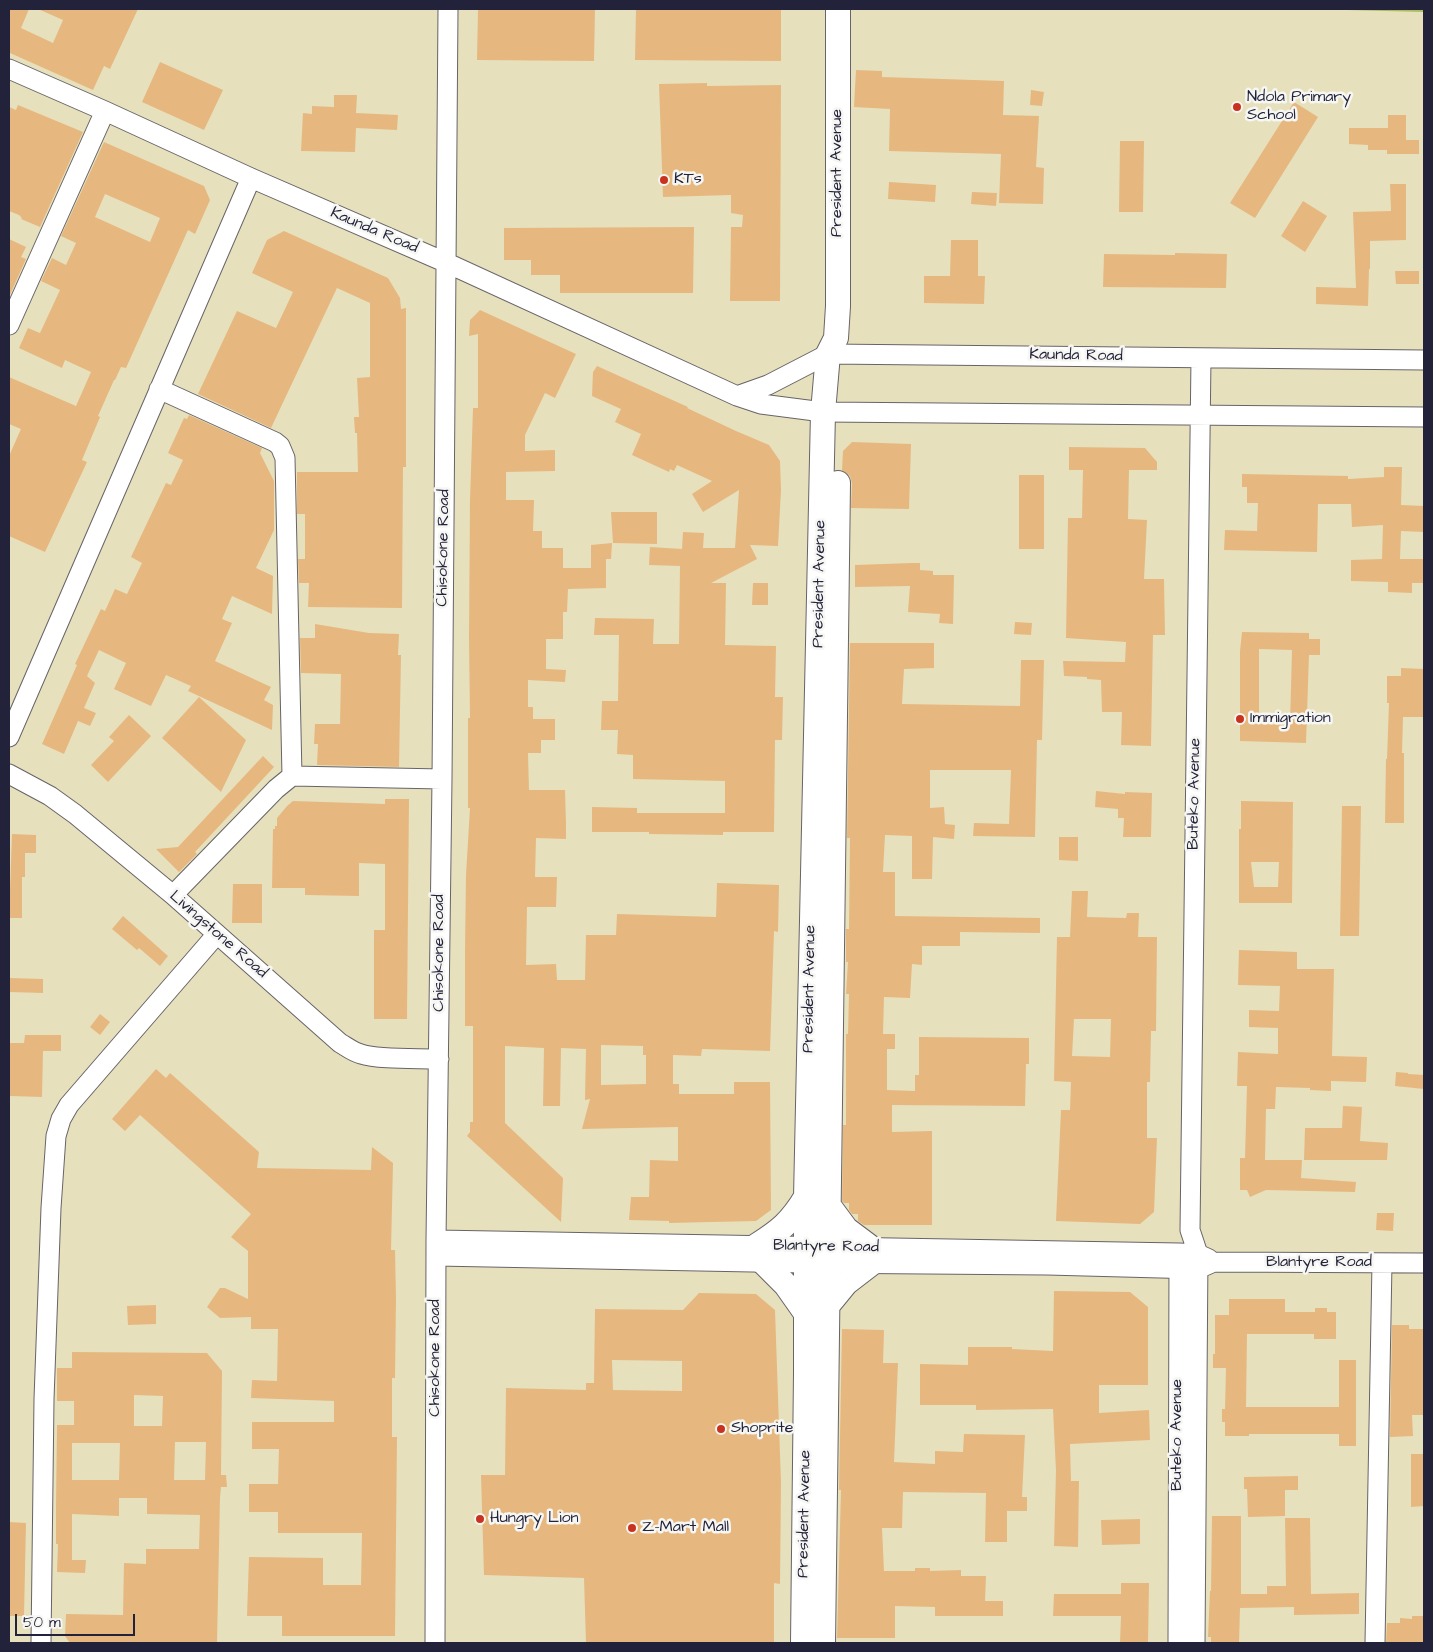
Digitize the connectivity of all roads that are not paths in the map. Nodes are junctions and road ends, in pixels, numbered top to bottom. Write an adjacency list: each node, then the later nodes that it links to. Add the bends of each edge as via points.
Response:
1 (448, 9): 6 (street, Chisokone Road)
2 (838, 9): 8 (main road, President Avenue, via 838,306)
3 (9, 69): 4 (street, Kaunda Road)
4 (105, 111): 5 (street, Kaunda Road); 7 (street)
5 (251, 178): 6 (street, Kaunda Road); 11 (street)
6 (447, 263): 12 (street, Kaunda Road); 19 (street, Chisokone Road)
7 (9, 325)
8 (835, 348): 9 (street, Kaunda Road); 12 (street, Kaunda Road, via 768,385); 13 (main road, President Avenue)
9 (1201, 358): 10 (street, Kaunda Road); 14 (street, Buteko Avenue)
10 (1424, 360)
11 (159, 389): 16 (street); 18 (street, via 275,442 284,451)
12 (737, 396): 13 (street, Kaunda Road, via 760,404)
13 (831, 412): 14 (street, Kaunda Road); 23 (main road, President Avenue); 24 (main road, President Avenue)
14 (1200, 415): 15 (street, Kaunda Road); 25 (street, Buteko Avenue)
15 (1424, 418)
16 (9, 737)
17 (9, 774): 20 (street, Livingstone Road, via 63,804)
18 (292, 776): 19 (street); 20 (street)
19 (442, 779): 22 (street, Chisokone Road)
20 (173, 895): 21 (street, Livingstone Road)
21 (217, 934): 22 (street, Livingstone Road, via 350,1050 375,1056); 37 (street, via 69,1104 56,1136 44,1390)
22 (439, 1060): 26 (street, Chisokone Road)
23 (806, 1197): 27 (main road); 28 (main road, President Avenue)
24 (829, 1206): 28 (main road, President Avenue); 29 (main road)
25 (1190, 1230): 30 (street, Buteko Avenue); 31 (street, Buteko Avenue)
26 (436, 1248): 27 (street, Blantyre Road); 38 (street, Chisokone Road)
27 (760, 1254): 28 (street, Blantyre Road); 35 (main road)
28 (817, 1255): 29 (street, Blantyre Road); 34 (main road, President Avenue); 35 (main road, President Avenue)
29 (871, 1255): 30 (street, Blantyre Road, via 1047,1265); 34 (main road)
30 (1179, 1261): 31 (street, Blantyre Road); 36 (street, Buteko Avenue)
31 (1204, 1262): 32 (street, Blantyre Road); 36 (street, Buteko Avenue)
32 (1382, 1263): 33 (street, Blantyre Road); 43 (street)
33 (1424, 1263)
34 (828, 1305): 40 (main road, President Avenue)
35 (805, 1312): 39 (main road, President Avenue)
36 (1187, 1547): 41 (street, Buteko Avenue); 42 (street, Buteko Avenue)
37 (41, 1643)
38 (435, 1643)
39 (803, 1643)
40 (823, 1643)
41 (1178, 1643)
42 (1195, 1643)
43 (1375, 1643)

